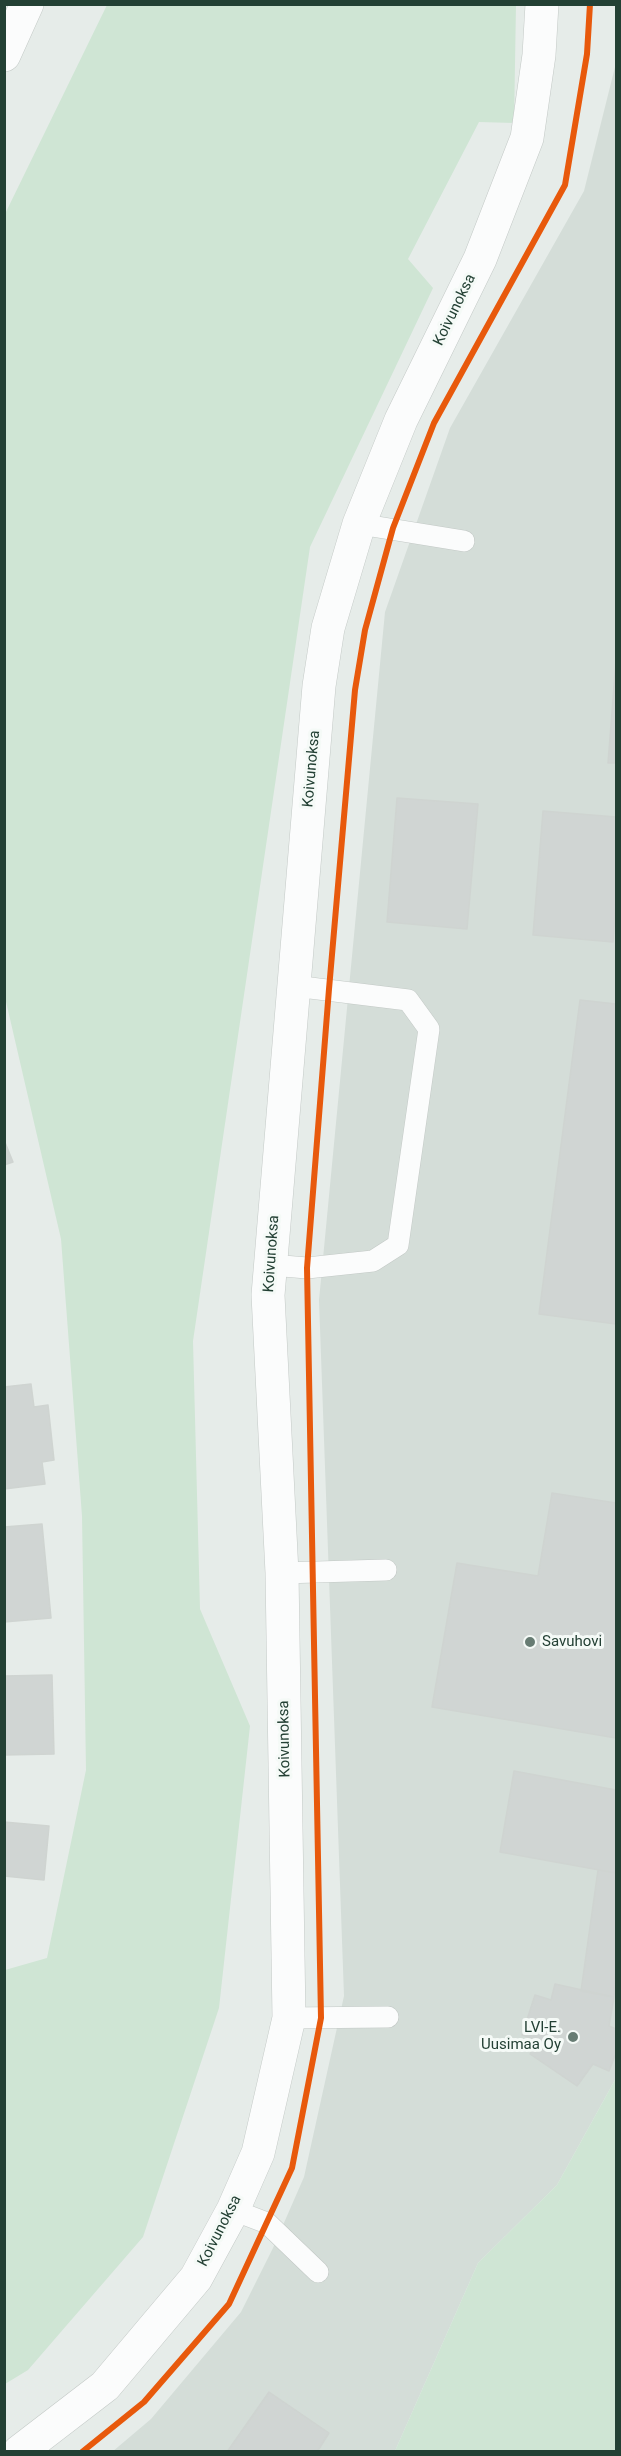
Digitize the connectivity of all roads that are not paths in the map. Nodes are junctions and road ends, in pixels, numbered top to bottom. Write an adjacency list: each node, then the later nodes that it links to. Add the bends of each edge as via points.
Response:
1 (27, 4): 3 (street)
2 (542, 4): 4 (street, Koivunoksa, via 527,138 480,259 400,420)
3 (4, 55)
4 (359, 524): 5 (lane); 6 (street, Koivunoksa, via 328,628 319,686)
5 (464, 541)
6 (294, 986): 7 (street, Koivunoksa); 7 (lane, via 408,1000 429,1029 398,1245 373,1261 308,1268)
7 (271, 1264): 9 (street, Koivunoksa, via 268,1295)
8 (387, 1570): 9 (lane)
9 (282, 1573): 11 (street, Koivunoksa)
10 (388, 2017): 11 (lane)
11 (289, 2018): 12 (street, Koivunoksa, via 258,2152)
12 (233, 2210): 13 (lane, via 267,2223); 14 (street, Koivunoksa, via 196,2277 105,2386)
13 (318, 2272)
14 (19, 2451)

